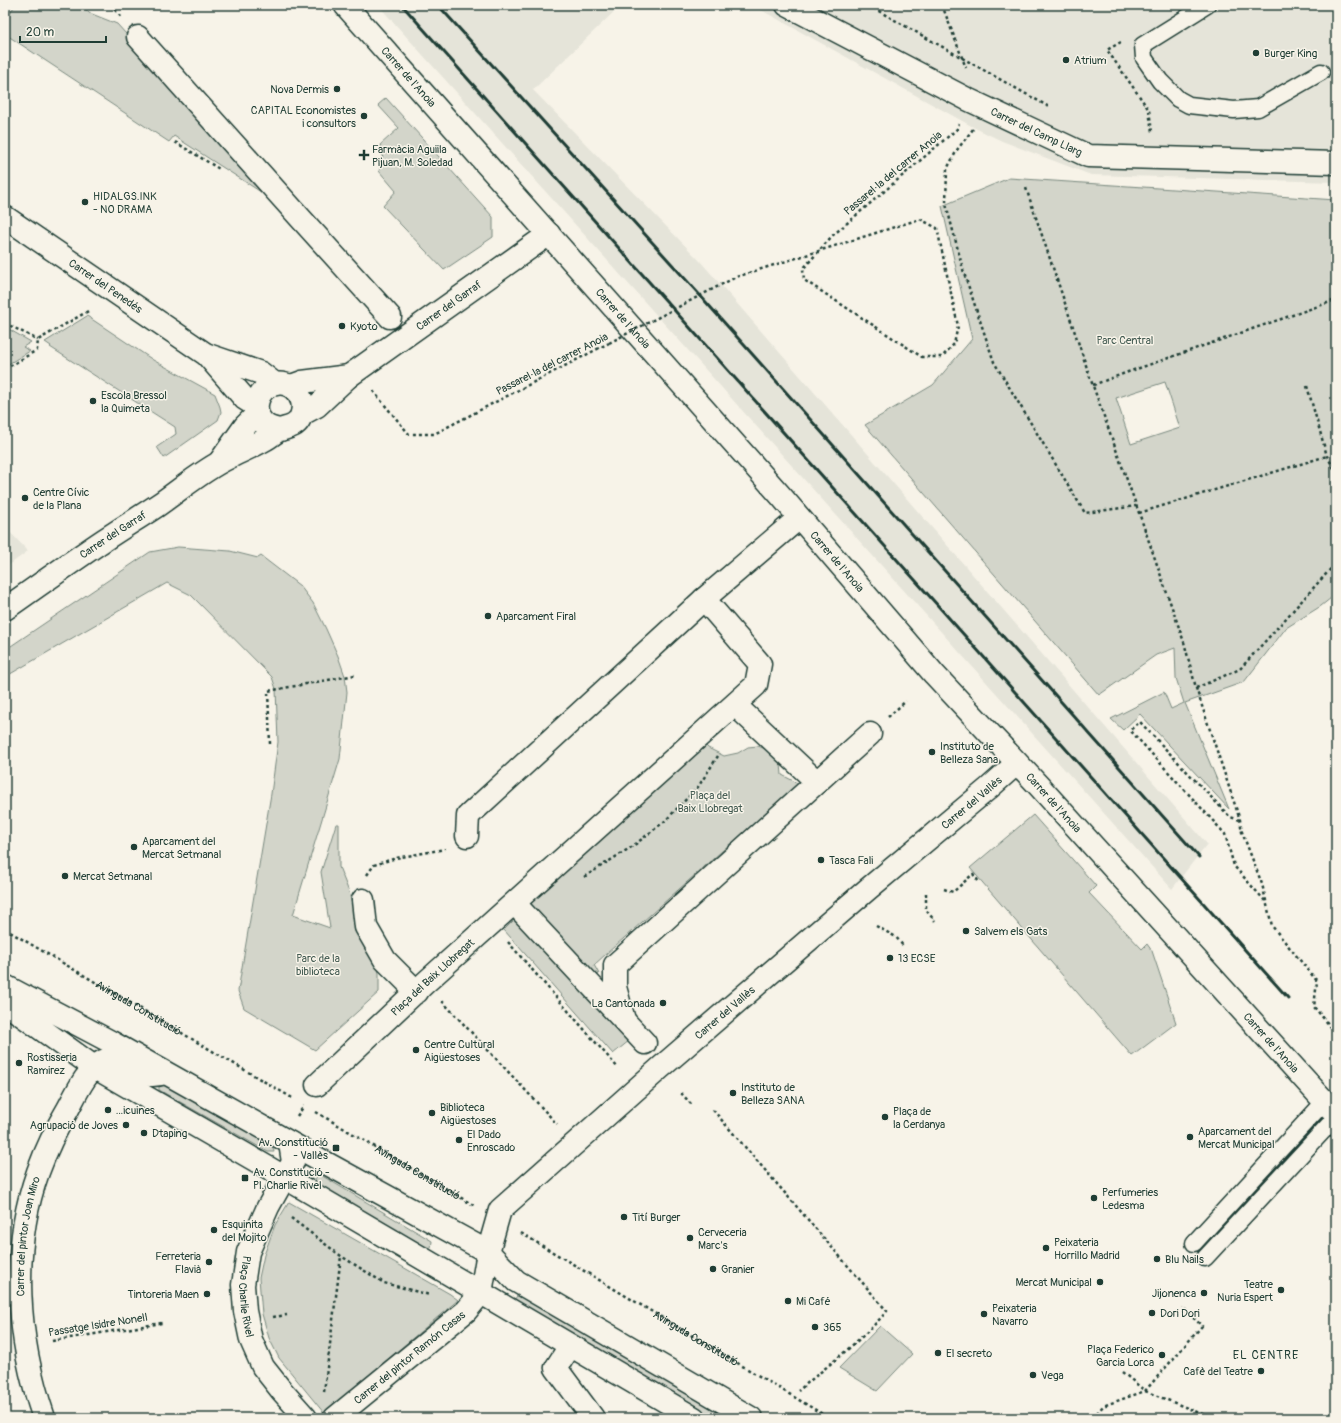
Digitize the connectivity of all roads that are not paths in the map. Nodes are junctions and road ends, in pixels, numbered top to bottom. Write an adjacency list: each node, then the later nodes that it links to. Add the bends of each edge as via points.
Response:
1 (345, 5): 8 (street, Carrer de l'Anoia)
2 (787, 5): 6 (street, Carrer del Camp Llarg, via 967,99 1088,156)
3 (1207, 5): 5 (lane, via 1143,45 1144,58 1160,81 1178,99 1189,105 1234,110 1258,108)
4 (138, 37): 9 (street)
5 (1321, 72)
6 (1336, 163)
7 (5, 217): 10 (street, Carrer del Penedés)
8 (549, 234): 11 (street, Carrer del Garraf); 17 (street, Carrer de l'Anoia, via 585,278)
9 (390, 316)
10 (207, 355): 12 (street, Carrer del Penedés, via 261,373); 13 (street, Carrer del Penedés)
11 (349, 376): 12 (street, Carrer del Garraf); 14 (street, Carrer del Garraf, via 317,406)
12 (283, 385): 13 (street, Carrer del Garraf, via 268,386 258,399); 14 (street, via 297,391 303,406)
13 (257, 410): 15 (street, via 260,420 266,426); 16 (street, Carrer del Garraf)
14 (302, 414): 15 (street, Carrer del Garraf, via 294,426)
15 (280, 430): 16 (street, Carrer del Garraf)
16 (221, 461): 19 (street, Carrer del Garraf)
17 (799, 518): 18 (street); 22 (street, Carrer de l'Anoia, via 934,674)
18 (704, 599): 20 (street, Plaça del Baix Llobregat, via 760,664 756,684); 24 (street, via 468,816)
19 (5, 609)
20 (735, 705): 23 (street); 26 (street, Plaça del Baix Llobregat)
21 (870, 734): 23 (street)
22 (1017, 763): 35 (street, Carrer de l'Anoia); 39 (street, Carrer del Vallès, via 659,1069 500,1210)
23 (817, 782): 30 (street, via 615,965 615,987)
24 (467, 836)
25 (363, 900): 28 (street, via 366,927 385,960)
26 (515, 904): 28 (street, Plaça del Baix Llobregat); 30 (street)
27 (5, 986): 33 (street)
28 (421, 988): 34 (street, Plaça del Baix Llobregat)
29 (5, 1003): 32 (street)
30 (624, 1020): 31 (street)
31 (645, 1043)
32 (94, 1067): 33 (street, via 110,1059 144,1074 157,1076); 37 (street); 43 (street, Carrer del pintor Joan Miro, via 54,1133 38,1172 27,1213 21,1257 20,1303 31,1375)
33 (165, 1073): 36 (street)
34 (317, 1085)
35 (1332, 1111): 38 (lane); 40 (lane)
36 (290, 1143): 37 (street, Plaça Charlie Rivel, via 293,1162); 39 (street)
37 (285, 1178): 41 (street); 44 (street, Plaça Charlie Rivel, via 268,1207 248,1252 243,1285 245,1310 251,1340 263,1367)
38 (1194, 1243)
39 (488, 1252): 41 (street, Carrer del Vallès); 48 (street, via 516,1281)
40 (1205, 1258)
41 (481, 1293): 42 (street); 45 (street, Carrer del pintor Ramón Casas, via 466,1311)
42 (570, 1346): 46 (street, via 556,1368); 47 (street)
43 (44, 1418)
44 (306, 1418)
45 (335, 1418)
46 (593, 1418)
47 (694, 1418)
48 (751, 1418)

